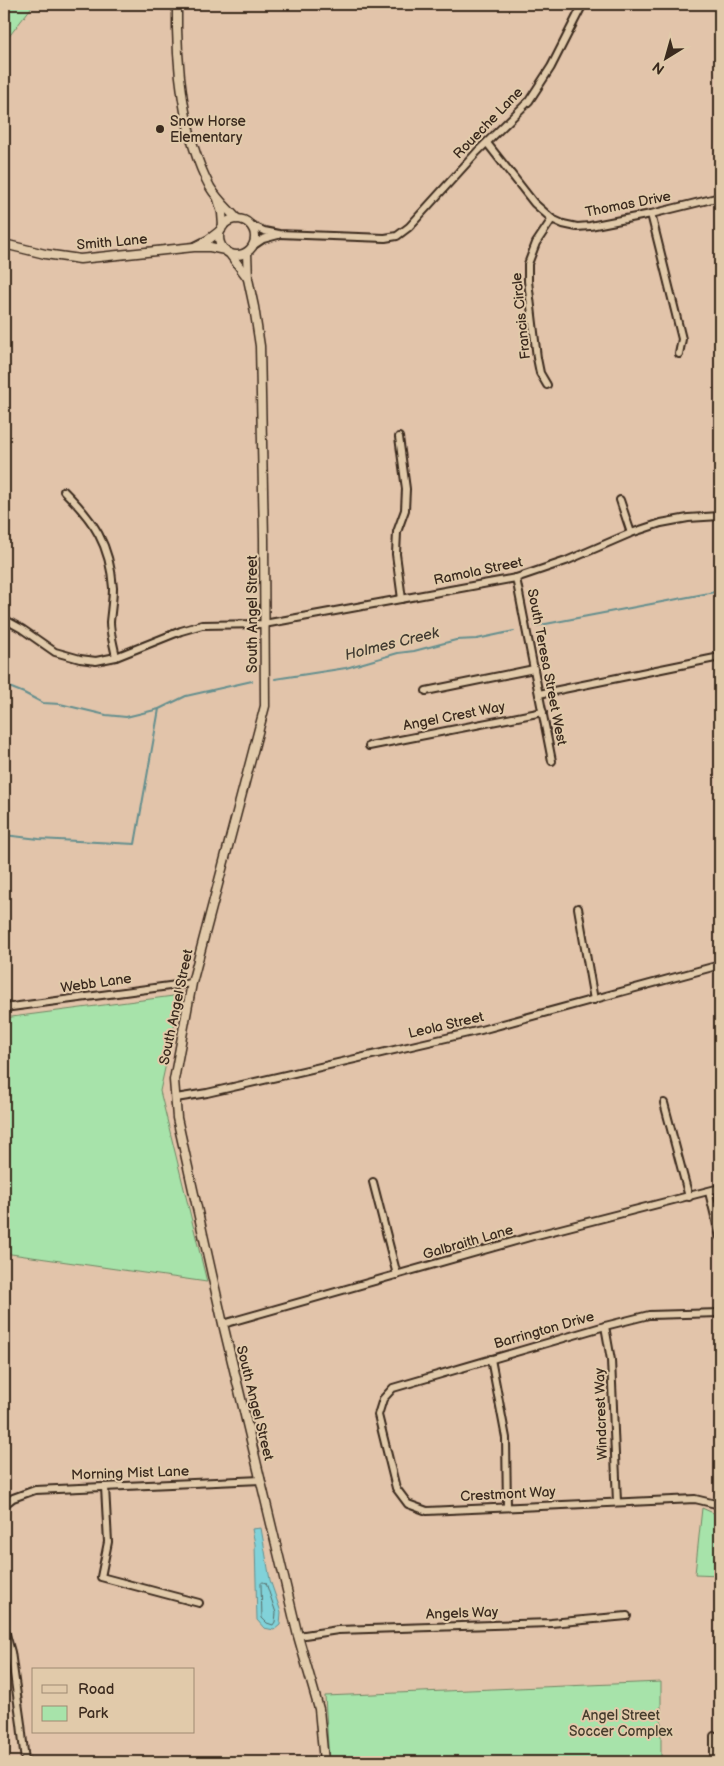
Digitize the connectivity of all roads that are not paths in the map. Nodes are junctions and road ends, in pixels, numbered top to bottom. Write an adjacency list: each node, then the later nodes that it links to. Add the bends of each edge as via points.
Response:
1 (177, 4): 4 (street, via 177,46 183,98 200,166)
2 (583, 4): 3 (street, Roueche Lane, via 552,67 528,101)
3 (487, 143): 8 (street, Thomas Drive, via 534,203); 11 (street, Roueche Lane, via 397,236)
4 (217, 197): 7 (street); 10 (street)
5 (720, 197): 6 (street, Thomas Drive)
6 (651, 214): 8 (street, Thomas Drive, via 577,227); 18 (street, via 682,339)
7 (237, 219): 9 (street); 10 (street, via 227,222)
8 (552, 219): 19 (street, Francis Circle, via 536,243 528,264 536,358)
9 (251, 225): 11 (street); 13 (street)
10 (222, 228): 14 (street, Smith Lane); 15 (street, via 220,240)
11 (279, 234): 13 (street)
12 (4, 244): 14 (street, Smith Lane, via 80,259)
13 (254, 245): 16 (street)
14 (194, 247): 15 (street, Smith Lane)
15 (228, 252): 16 (street, via 236,255); 17 (street, South Angel Street)
16 (247, 253): 17 (street, South Angel Street)
17 (248, 279): 28 (street, South Angel Street, via 260,346)
18 (679, 354)
19 (547, 385)
20 (399, 437): 26 (street, via 406,489 396,554)
21 (64, 491): 29 (street, via 85,512 102,539 113,589 110,624)
22 (620, 500): 24 (street)
23 (720, 516): 24 (street, Ramola Street, via 661,523)
24 (631, 533): 25 (street, Ramola Street)
25 (516, 578): 26 (street, Ramola Street); 31 (street, South Teresa Street West)
26 (402, 598): 28 (street, Ramola Street)
27 (4, 619): 29 (street, Ramola Street, via 56,652 80,659)
28 (264, 624): 29 (street, Ramola Street, via 202,625 181,630); 39 (street, South Angel Street, via 265,706)
29 (116, 657)
30 (720, 657): 33 (street)
31 (534, 669): 32 (street); 33 (street, South Teresa Street West)
32 (426, 691)
33 (539, 694): 34 (street, South Teresa Street West)
34 (543, 712): 35 (street, Angel Crest Way); 36 (street, South Teresa Street West)
35 (370, 746)
36 (552, 761)
37 (578, 908): 40 (street)
38 (720, 965): 40 (street, Leola Street)
39 (192, 983): 41 (street, Webb Lane); 42 (street, South Angel Street, via 174,1080)
40 (594, 1000): 42 (street, Leola Street, via 481,1030)
41 (4, 1008)
42 (176, 1098): 51 (street, South Angel Street, via 177,1118)
43 (664, 1103): 47 (street)
44 (373, 1182): 49 (street)
45 (720, 1188): 46 (street, Galbraith Lane)
46 (709, 1192): 47 (street, Galbraith Lane); 48 (street)
47 (689, 1197): 49 (street, Galbraith Lane, via 533,1236)
48 (720, 1237)
49 (397, 1275): 51 (street, Galbraith Lane)
50 (720, 1313): 52 (street, Barrington Drive, via 650,1315)
51 (223, 1324): 55 (street, South Angel Street)
52 (604, 1326): 53 (street, Barrington Drive); 57 (street, Windcrest Way, via 611,1360)
53 (491, 1359): 54 (street, Barrington Drive, via 394,1388); 60 (street, via 506,1438)
54 (383, 1399): 60 (street, Crestmont Way, via 378,1415 396,1488 408,1504 427,1511)
55 (261, 1480): 56 (street, Morning Mist Lane); 64 (street, South Angel Street)
56 (105, 1487): 59 (street, Morning Mist Lane, via 35,1490); 61 (street, via 108,1542 101,1577)
57 (617, 1502): 58 (street, Crestmont Way, via 695,1499); 60 (street, Crestmont Way)
58 (720, 1502)
59 (4, 1505)
60 (507, 1507)
61 (198, 1603)
62 (627, 1616): 64 (street, Angels Way, via 551,1623 338,1630)
63 (4, 1628): 66 (street, via 11,1652)
64 (298, 1636): 67 (street, South Angel Street, via 319,1709)
65 (720, 1736): 68 (street, via 714,1736)
66 (25, 1762)
67 (324, 1762)
68 (714, 1762)

